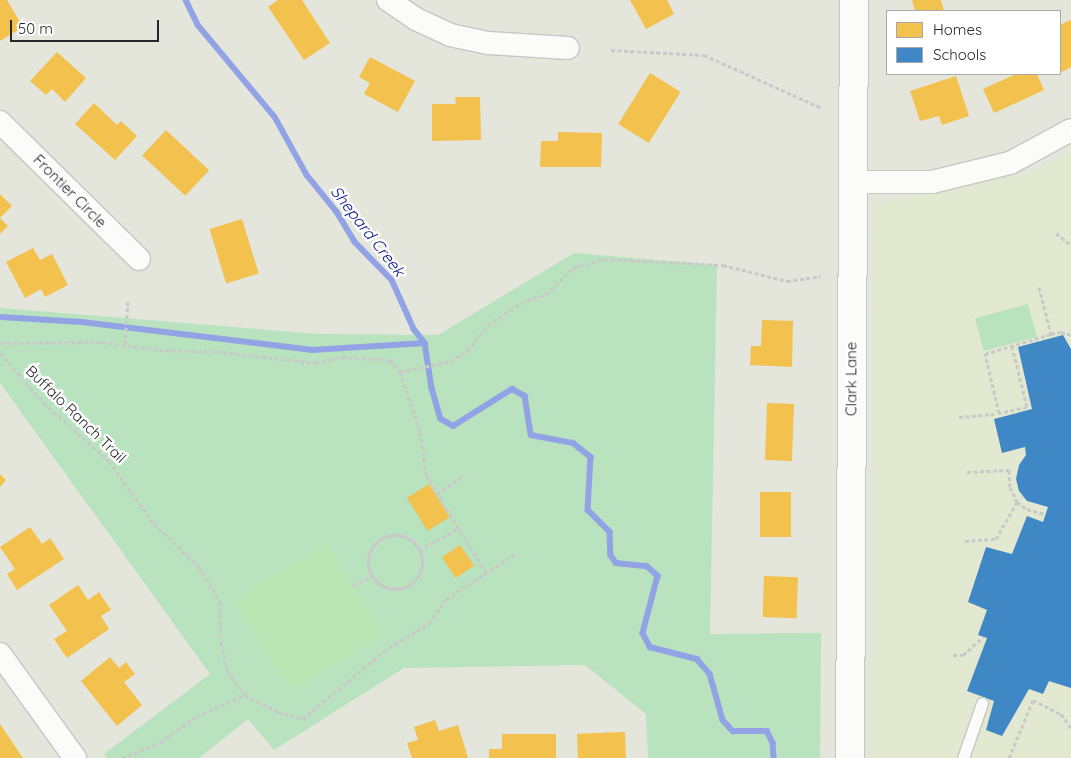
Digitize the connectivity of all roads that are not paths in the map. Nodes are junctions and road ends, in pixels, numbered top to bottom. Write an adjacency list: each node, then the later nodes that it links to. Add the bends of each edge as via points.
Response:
1 (388, 0): 3 (street, via 416,19 450,35 489,43)
2 (854, 0): 6 (street, Clark Lane)
3 (568, 48)
4 (0, 122): 7 (street, Frontier Circle)
5 (1071, 130): 6 (street, via 1010,163 932,182)
6 (852, 182): 11 (street, Clark Lane)
7 (139, 259)
8 (0, 654): 10 (street)
9 (982, 703): 12 (lane)
10 (75, 758)
11 (850, 758)
12 (962, 758)

